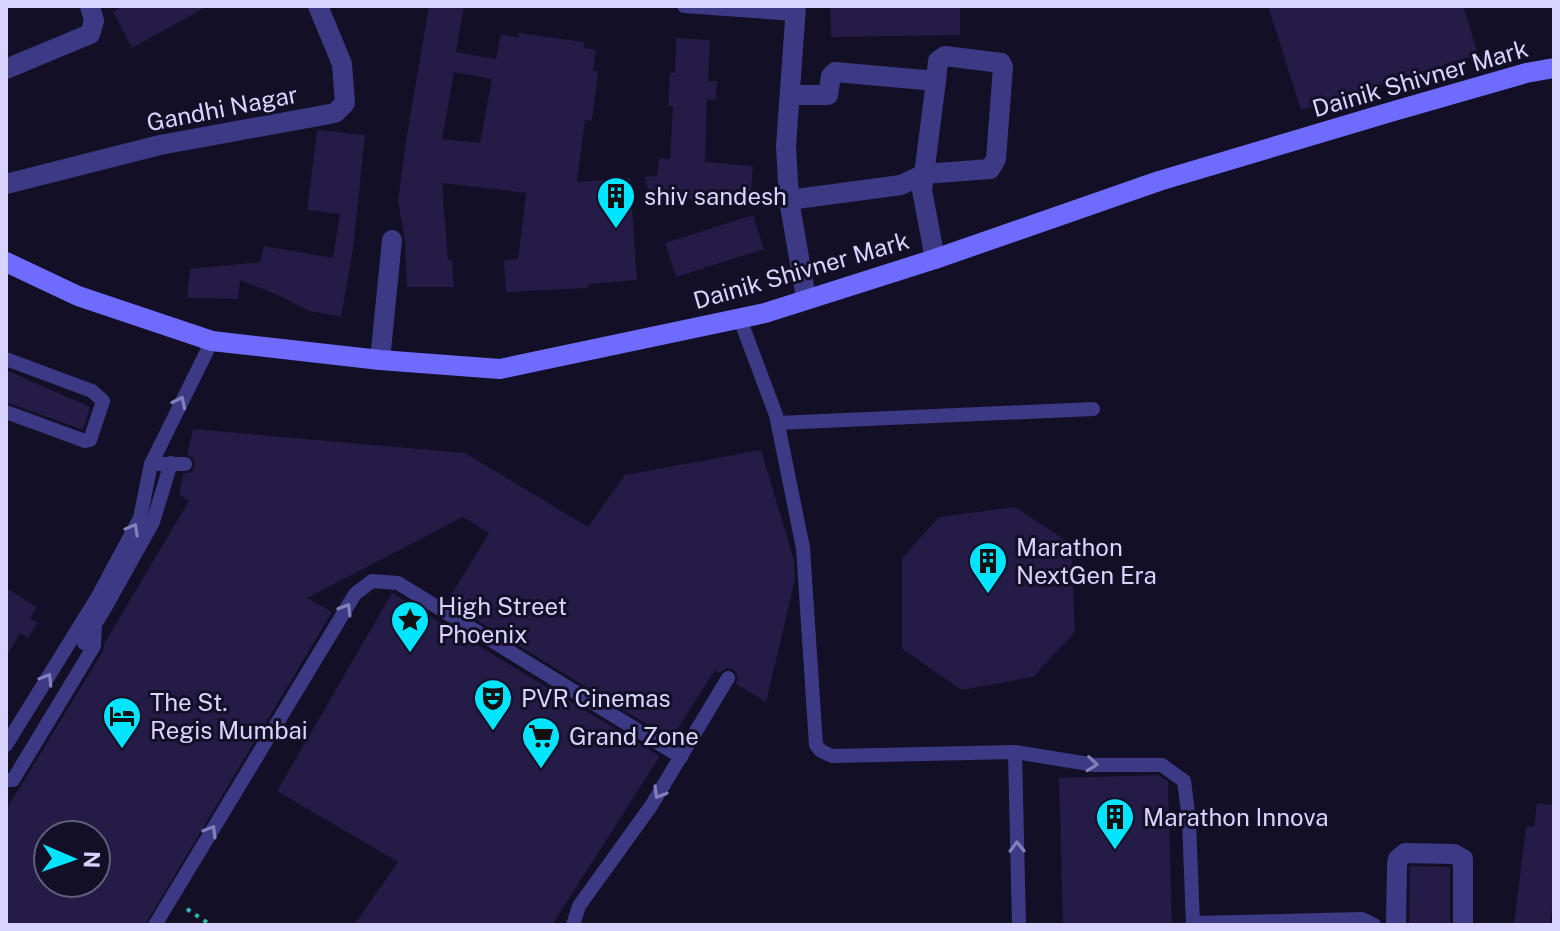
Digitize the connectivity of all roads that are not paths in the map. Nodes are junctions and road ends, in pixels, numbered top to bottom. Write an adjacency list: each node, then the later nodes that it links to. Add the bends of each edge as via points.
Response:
1 (90, 6): 6 (street, via 90,34)
2 (318, 6): 10 (street, Gandhi Nagar, via 342,64 345,103 335,113 160,145)
3 (684, 6): 4 (lane)
4 (796, 10): 8 (street)
5 (1554, 68): 13 (main road, Dainik Shivner Mark, via 1159,181)
6 (6, 69)
7 (936, 81): 8 (street, via 835,72 828,95); 9 (street); 9 (street, via 938,61 945,56 1001,63 996,159 982,171)
8 (790, 95): 11 (street)
9 (924, 174): 11 (street, via 901,185); 13 (street, via 922,190)
10 (6, 184)
11 (789, 200): 15 (street)
12 (392, 240): 19 (street)
13 (935, 259): 15 (main road, Dainik Shivner Mark)
14 (6, 262): 17 (main road, Dainik Shivner Mark, via 78,296)
15 (806, 298): 16 (main road, Dainik Shivner Mark)
16 (740, 319): 19 (main road, Dainik Shivner Mark, via 500,369); 22 (lane)
17 (212, 341): 19 (main road, Dainik Shivner Mark); 23 (lane, one-way to 17)
18 (6, 359): 21 (lane, via 92,391 103,401 90,440 85,441)
19 (380, 360)
20 (1093, 409): 22 (lane)
21 (6, 412)
22 (778, 423): 27 (lane, via 803,548 816,745 832,756)
23 (151, 464): 24 (lane, one-way to 23, via 140,518); 29 (lane, bridge, via 178,464 153,522)
24 (97, 598): 26 (lane, one-way to 24); 29 (lane, via 94,646 13,780)
25 (728, 678): 28 (lane)
26 (6, 745)
27 (1015, 752): 30 (lane, one-way to 30, via 1095,765 1162,765 1184,781); 33 (lane, one-way to 27)
28 (681, 757): 31 (lane, one-way to 28, via 355,594 372,581 398,583); 32 (lane, one-way to 32, via 579,906)
29 (6, 780)
30 (1193, 924): 34 (lane, via 1362,919)
31 (155, 925)
32 (573, 925)
33 (1019, 925)
34 (1374, 925)
35 (1396, 925): 36 (street, via 1398,859 1417,853 1463,859)
36 (1463, 925)

